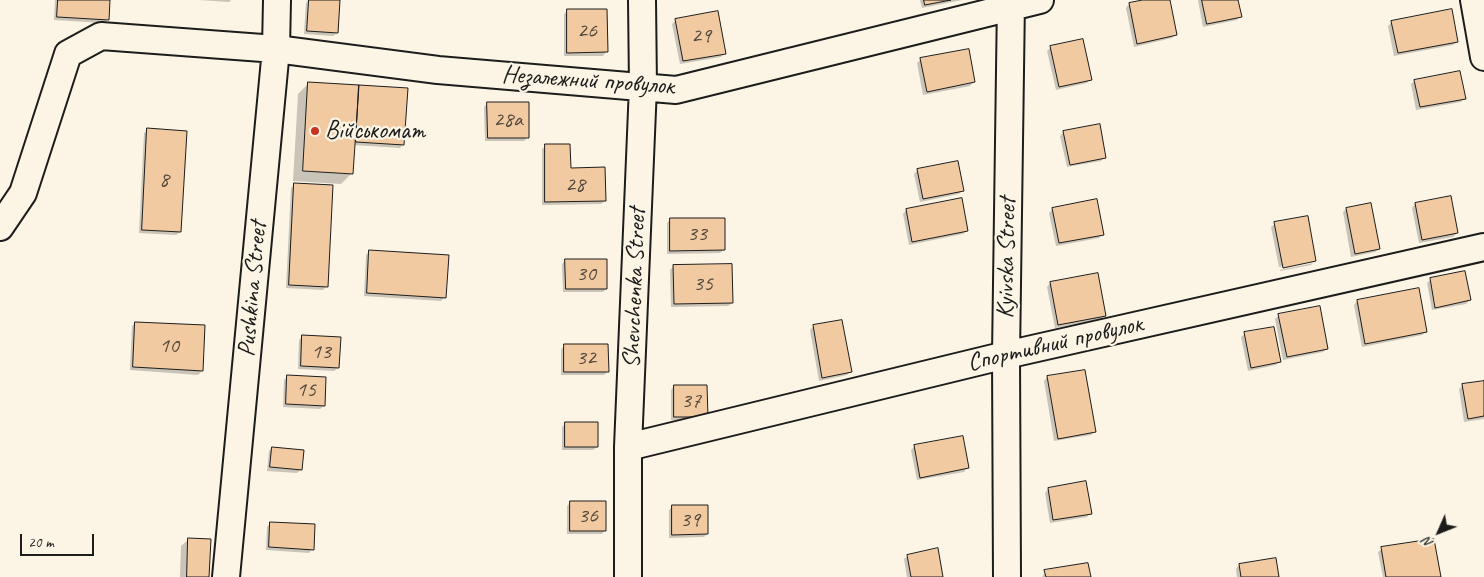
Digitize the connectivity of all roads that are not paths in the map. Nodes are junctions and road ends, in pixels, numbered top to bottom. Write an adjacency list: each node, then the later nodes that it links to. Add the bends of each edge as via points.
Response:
1 (277, 0): 6 (street, Pushkina Street)
2 (642, 0): 8 (street, Shevchenka Street)
3 (1040, 0): 5 (street, Незалежний провулок)
4 (1474, 0): 7 (street)
5 (1011, 3): 8 (street, Незалежний провулок, via 676,90); 11 (street, Kyivska Street)
6 (276, 49): 8 (street, Незалежний провулок, via 438,70); 9 (street, Незалежний провулок, via 100,36 68,54 23,193); 13 (street, Pushkina Street)
7 (1484, 57)
8 (643, 86): 12 (street, Shevchenka Street)
9 (0, 227)
10 (1484, 247): 11 (street, Спортивний провулок)
11 (1006, 355): 12 (street, Спортивний провулок); 15 (street, Kyivska Street)
12 (628, 447): 14 (street, Shevchenka Street)
13 (226, 577)
14 (628, 577)
15 (1007, 577)

